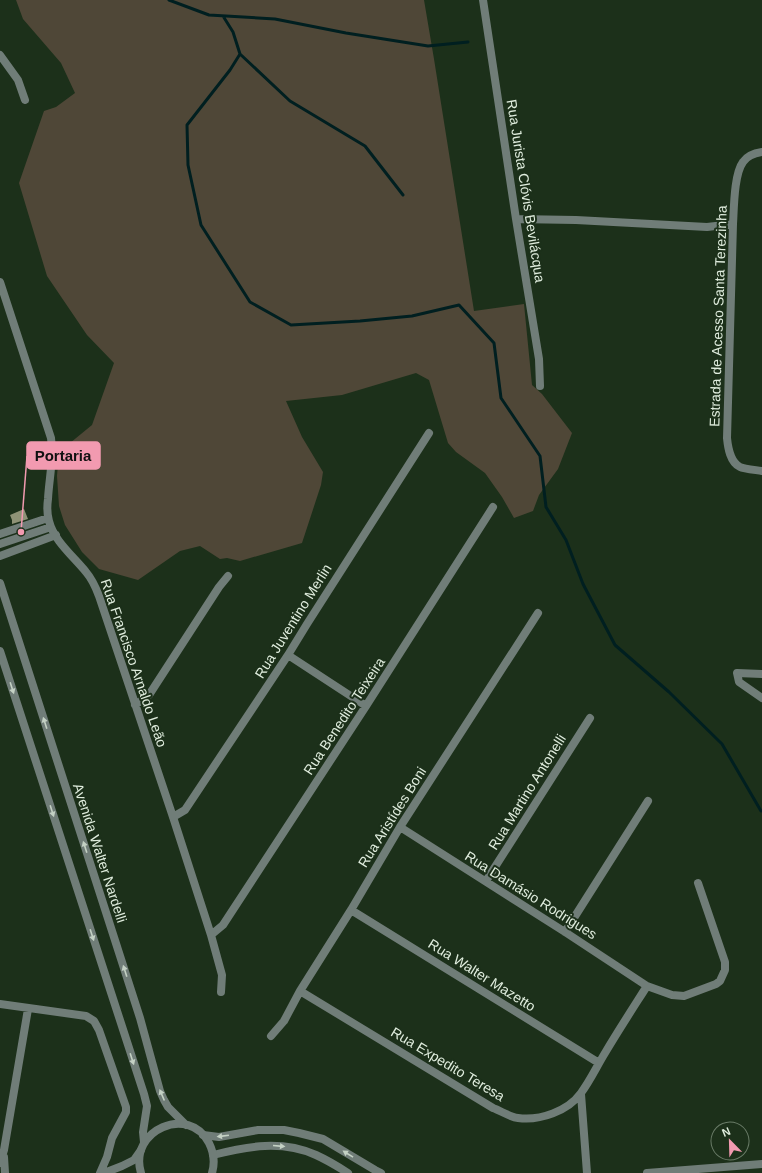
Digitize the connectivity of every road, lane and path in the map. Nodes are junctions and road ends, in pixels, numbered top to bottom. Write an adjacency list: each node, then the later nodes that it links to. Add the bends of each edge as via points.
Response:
1 (483, 0): 5 (street, Rua Jurista Clóvis Bevilácqua)
2 (0, 55): 3 (street, via 18,80)
3 (24, 100)
4 (762, 152): 6 (street, Estrada de Acesso Santa Terezinha, via 747,157 740,167)
5 (516, 219): 6 (street, via 707,227); 8 (street, Rua Jurista Clóvis Bevilácqua, via 539,359)
6 (732, 224): 10 (street, Estrada de Acesso Santa Terezinha, via 728,448 733,460 740,467)
7 (0, 282): 12 (street, Rua Francisco Arnaldo Leão, via 51,438)
8 (540, 386)
9 (428, 433): 23 (street, Rua Juventino Merlin)
10 (762, 471)
11 (493, 507): 27 (street, Rua Benedito Teixeira)
12 (48, 515): 13 (street); 14 (street, Rua Francisco Arnaldo Leão); 15 (street)
13 (0, 530)
14 (53, 531): 16 (street); 17 (street); 18 (street); 26 (street, Rua Francisco Arnaldo Leão, via 96,588)
15 (0, 534)
16 (0, 544)
17 (0, 550)
18 (0, 556)
19 (228, 576): 26 (street, via 149,695)
20 (0, 582): 45 (street, Avenida Walter Nardelli, one-way to 20, via 168,1107 160,1091 140,1018)
21 (538, 613): 31 (street, Rua Aristídes Boni)
22 (0, 651): 47 (street, one-way to 47, via 144,1094 147,1106)
23 (288, 655): 27 (street); 30 (street, Rua Juventino Merlin, via 185,810)
24 (762, 674): 25 (street, via 737,673 740,682)
25 (762, 698)
26 (135, 705): 30 (street, Rua Francisco Arnaldo Leão)
27 (366, 706): 36 (street, Rua Benedito Teixeira, via 223,925)
28 (590, 718): 32 (street, Rua Martino Antonelli)
29 (648, 801): 35 (street)
30 (173, 817): 36 (street, Rua Francisco Arnaldo Leão)
31 (400, 827): 32 (street, Rua Damásio Rodrigues); 34 (street, Rua Aristídes Boni)
32 (486, 881): 35 (street, Rua Damásio Rodrigues)
33 (698, 883): 37 (street, Rua Damásio Rodrigues, via 725,962 726,968 722,978 716,984 684,996 672,995)
34 (351, 910): 38 (street, Rua Aristídes Boni); 43 (street, Rua Walter Mazetto)
35 (565, 932): 37 (street, Rua Damásio Rodrigues)
36 (211, 935): 39 (street, Rua Francisco Arnaldo Leão, via 222,975)
37 (647, 986): 43 (street, Rua Expedito Teresa)
38 (300, 991): 42 (street, Rua Aristídes Boni, via 284,1021); 44 (street, Rua Expedito Teresa, via 493,1108 517,1118 537,1118 552,1113 572,1103)
39 (221, 992)
40 (0, 1004): 41 (street)
41 (28, 1009): 48 (street); 55 (street, via 86,1016 94,1021 99,1030 126,1107)
42 (271, 1036)
43 (599, 1063): 44 (street, Rua Expedito Teresa)
44 (581, 1094): 60 (street)
45 (186, 1125): 46 (street); 47 (street, via 164,1126)
46 (204, 1135): 50 (street); 59 (street, one-way to 46, via 323,1139 299,1133 258,1130 219,1137)
47 (144, 1142): 49 (street)
48 (4, 1150): 51 (street); 54 (street)
49 (141, 1150): 56 (street, via 134,1160); 57 (street)
50 (213, 1154): 53 (street); 58 (street, one-way to 58, via 268,1145 294,1148 320,1157)
51 (0, 1163)
52 (762, 1164): 61 (street)
53 (213, 1172)
54 (5, 1173)
55 (100, 1173)
56 (104, 1173)
57 (141, 1173)
58 (348, 1173)
59 (381, 1173)
60 (587, 1173)
61 (647, 1173)

